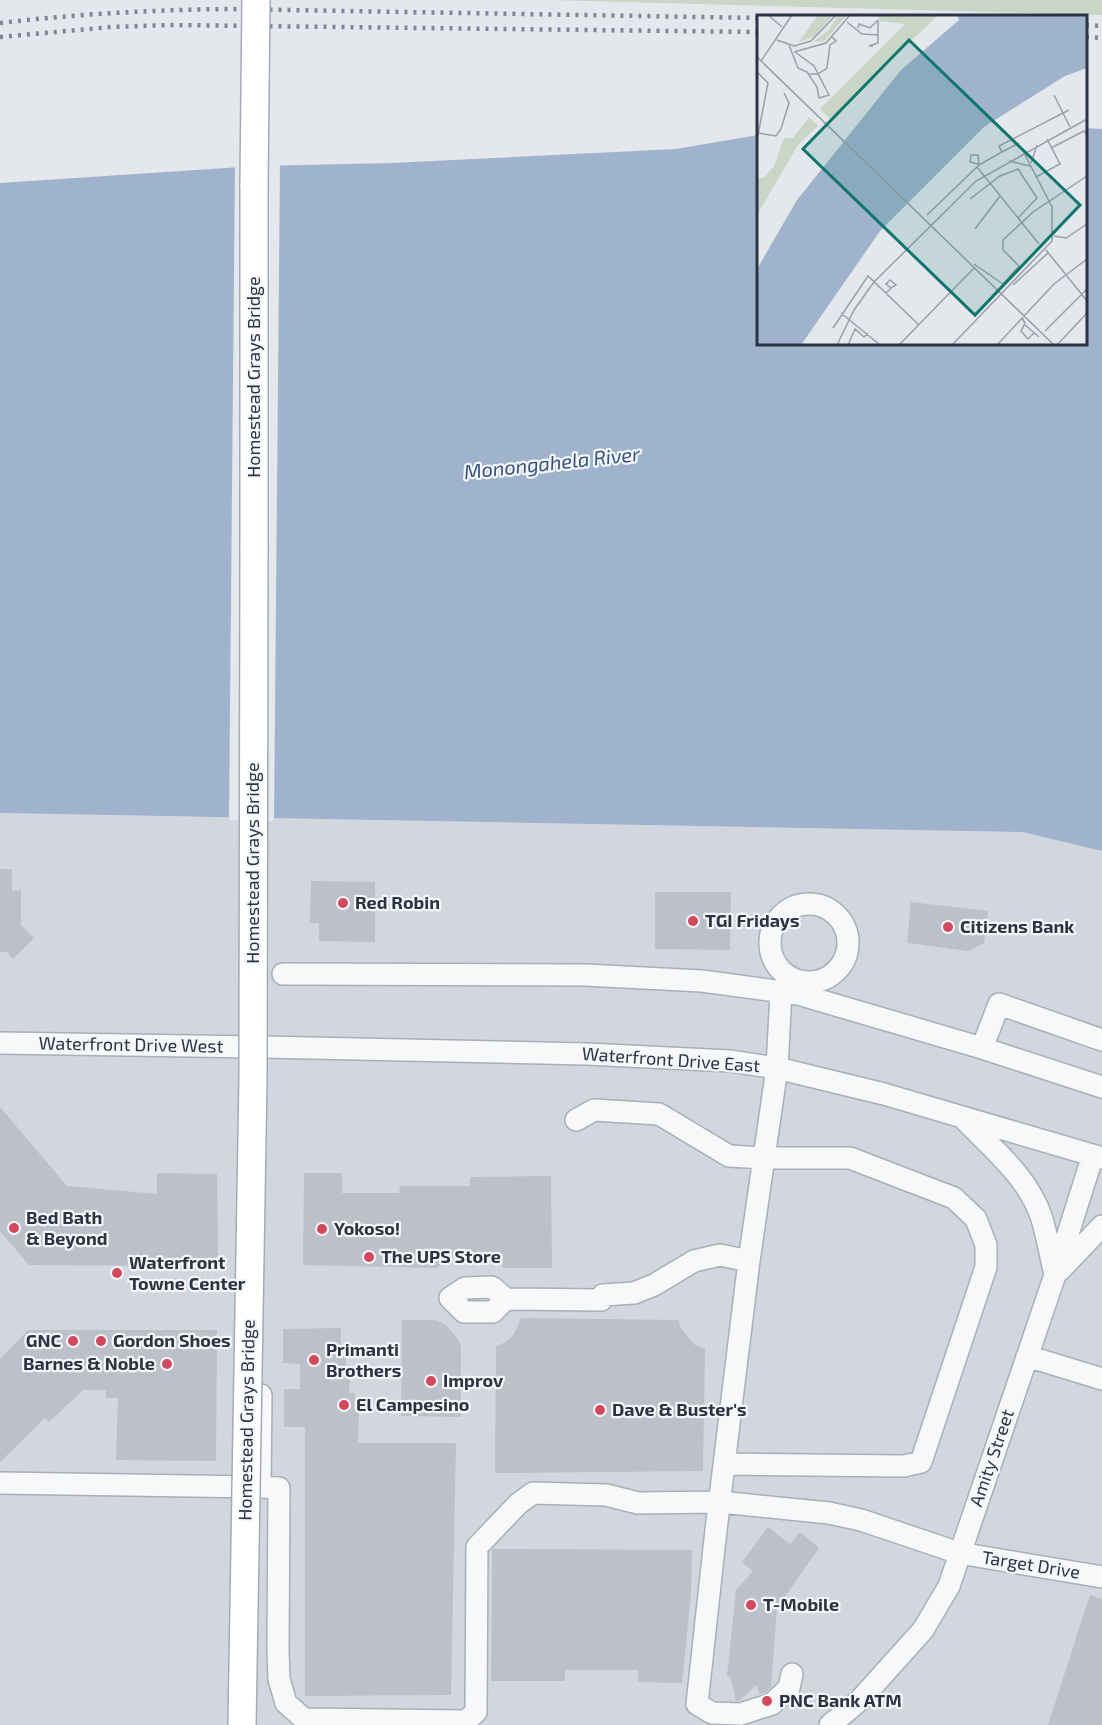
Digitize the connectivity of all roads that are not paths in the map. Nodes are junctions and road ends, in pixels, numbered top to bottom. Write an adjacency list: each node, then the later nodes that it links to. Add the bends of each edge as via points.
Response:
1 (256, 0): 29 (main road, Homestead Grays Bridge, bridge, via 253,1078)
2 (283, 974): 3 (street, via 585,975)
3 (793, 990): 7 (street); 8 (street)
4 (1102, 1040): 7 (street, via 999,1004)
5 (0, 1043): 6 (street, Waterfront Drive West)
6 (262, 1047): 8 (street, Waterfront Drive East, via 647,1056); 22 (street)
7 (982, 1048): 9 (street)
8 (777, 1068): 10 (street, Waterfront Drive East); 13 (street)
9 (1102, 1087)
10 (962, 1118): 12 (street, Waterfront Drive East); 16 (street, via 1014,1170 1026,1188 1040,1214)
11 (576, 1120): 13 (street, via 594,1110 659,1114 729,1156)
12 (1098, 1157): 16 (street, Amity Street)
13 (764, 1158): 15 (street); 20 (street, via 850,1158 954,1198 976,1219 986,1245 986,1267 921,1462 904,1466)
14 (1102, 1226): 16 (street)
15 (749, 1261): 17 (street, via 720,1255 694,1261 654,1285 634,1293 603,1295 601,1300); 20 (street)
16 (1055, 1275): 18 (street, Amity Street)
17 (506, 1299)
18 (1027, 1356): 19 (street); 24 (street, Amity Street)
19 (1102, 1379)
20 (725, 1464): 23 (street)
21 (0, 1483): 22 (street)
22 (260, 1487): 23 (street, Target Drive, via 279,1488 279,1679 286,1703 304,1719 466,1721 476,1712 477,1547 533,1493 606,1495 638,1503)
23 (720, 1502): 24 (street, Target Drive, via 830,1513); 28 (street)
24 (959, 1553): 25 (street, Target Drive); 30 (street, Amity Street, via 949,1586 923,1630 860,1700)
25 (1102, 1577)
26 (792, 1674): 28 (street, via 789,1688 772,1704 741,1714 712,1713)
27 (773, 1683): 28 (street, via 757,1696)
28 (697, 1704)
29 (242, 1725)
30 (830, 1725)

